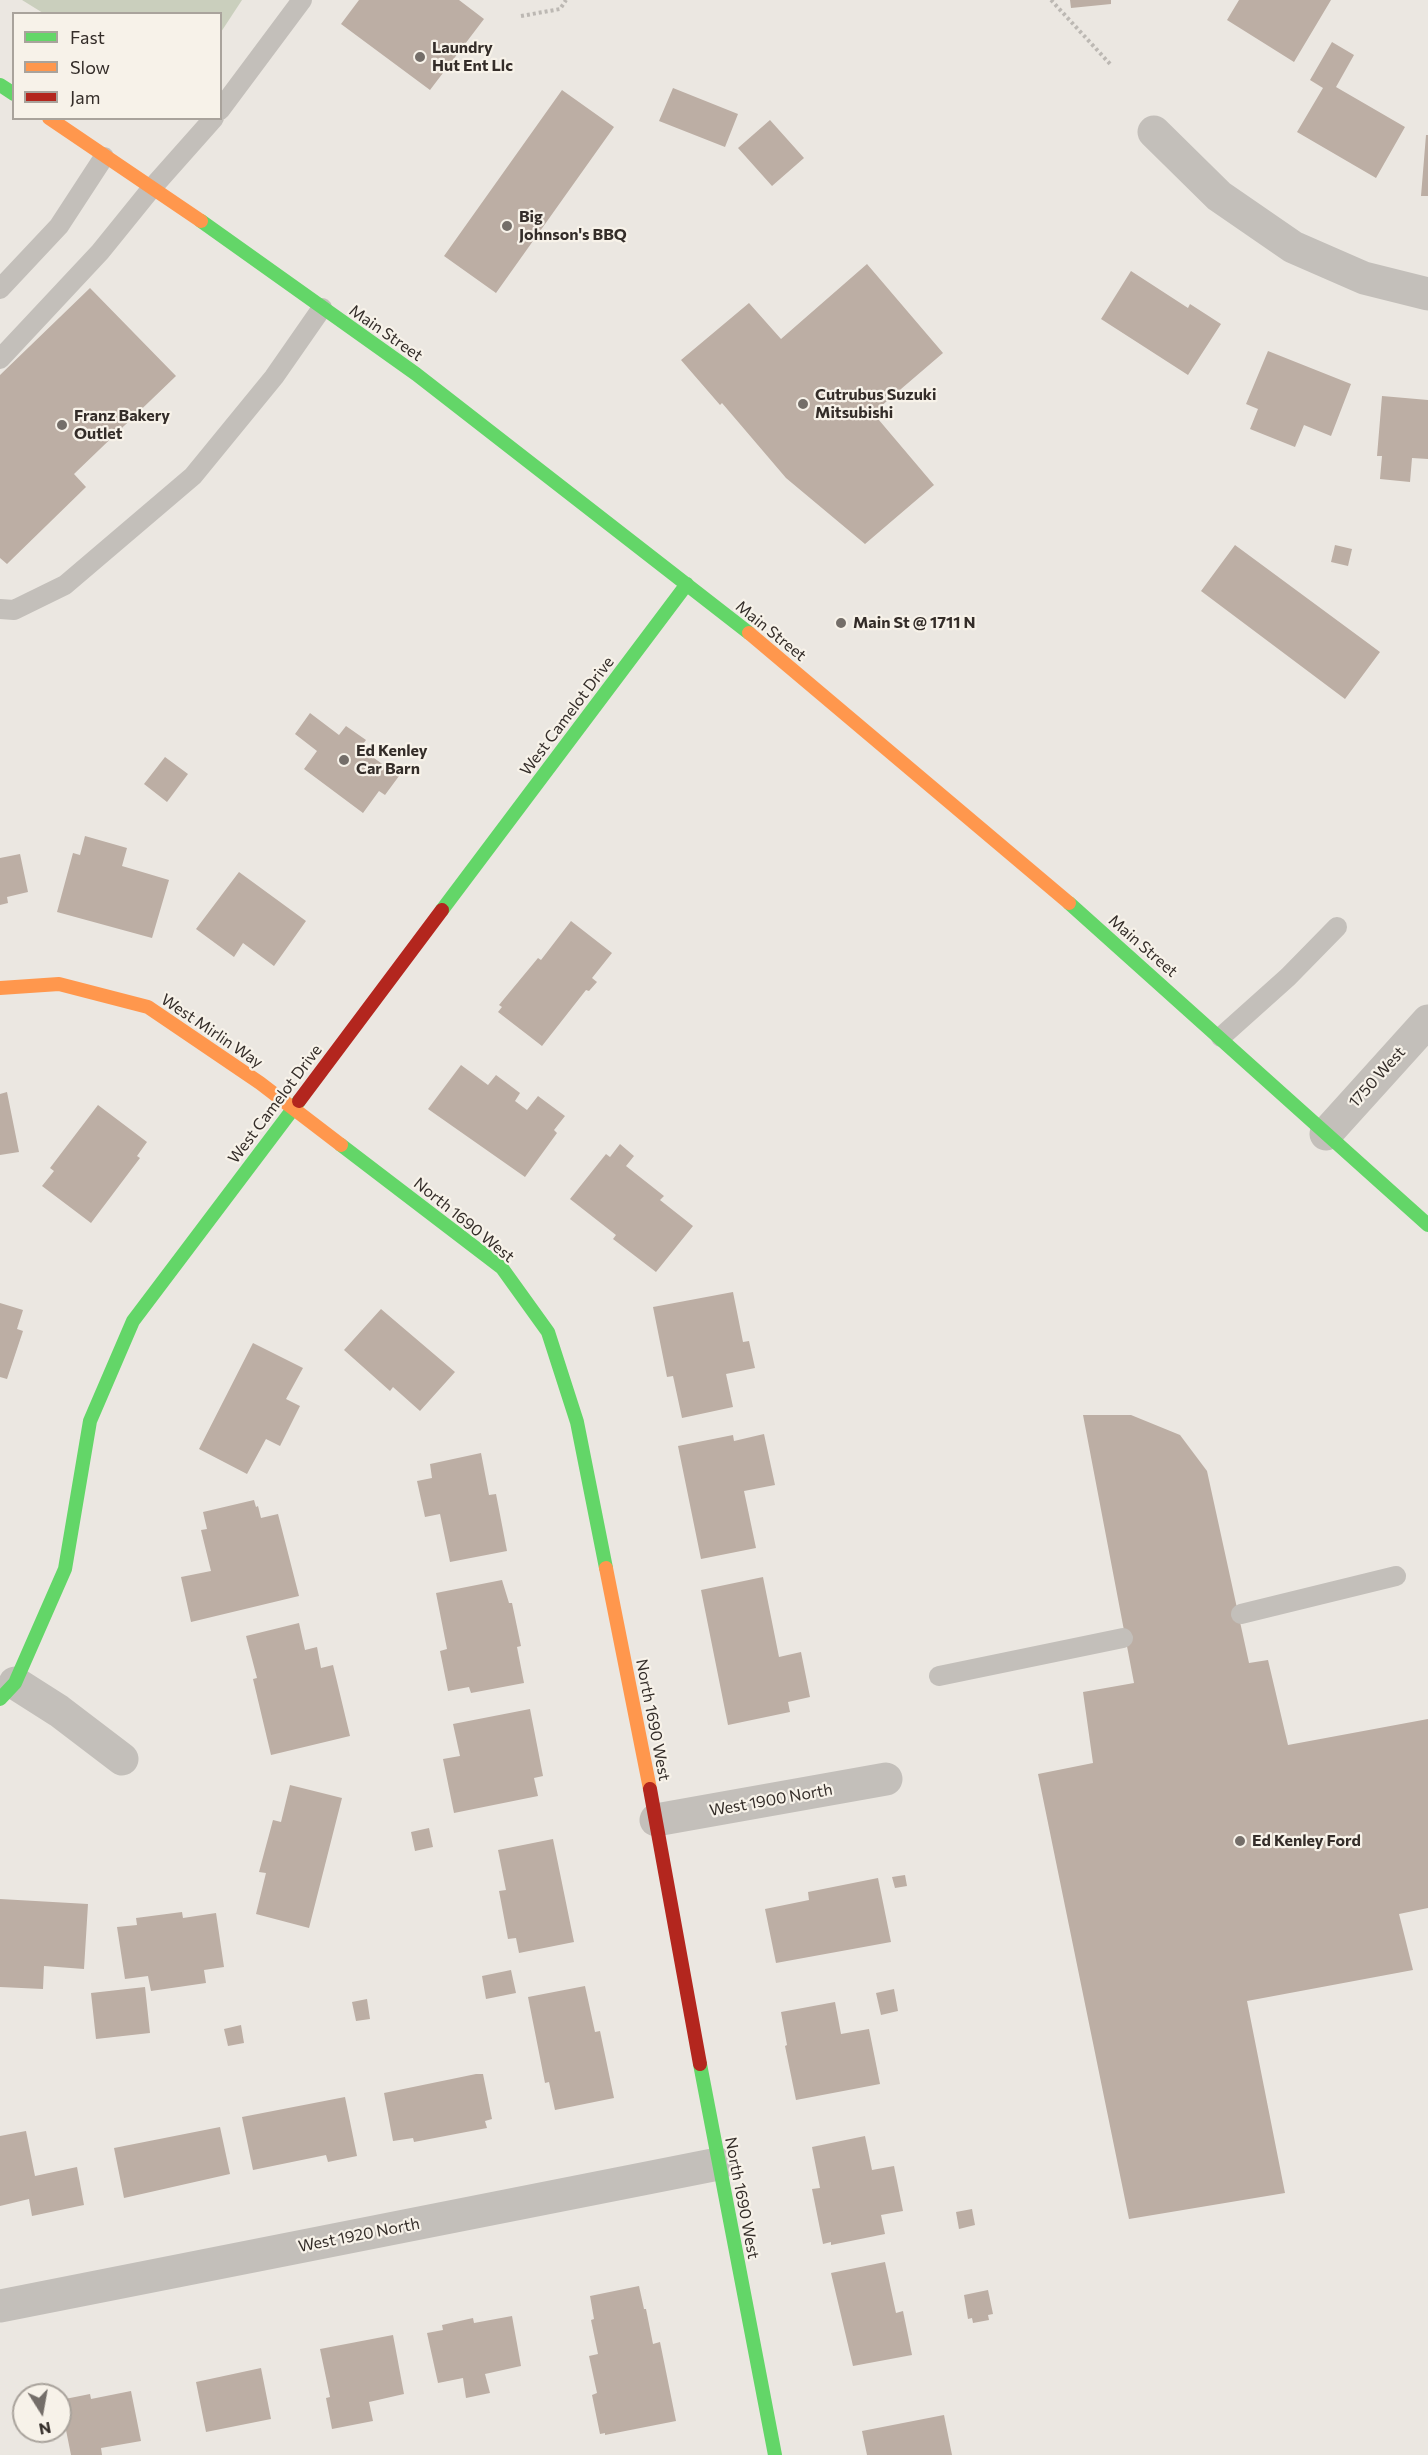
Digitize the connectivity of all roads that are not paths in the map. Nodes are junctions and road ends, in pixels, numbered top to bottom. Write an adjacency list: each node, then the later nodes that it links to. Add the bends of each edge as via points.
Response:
1 (302, 0): 2 (lane)
2 (222, 107)
3 (52, 120): 6 (street, Main Street)
4 (212, 120): 7 (lane)
5 (1154, 132): 9 (street, via 1219,196 1293,247 1364,278)
6 (104, 157): 7 (street, Main Street); 8 (lane, via 59,226)
7 (151, 189): 10 (street, Main Street); 11 (lane, via 100,252)
8 (0, 289)
9 (1428, 294)
10 (322, 308): 12 (street, Main Street, via 416,374); 13 (lane, via 274,376 192,476 65,585 14,610)
11 (0, 359)
12 (687, 584): 17 (street, Main Street, via 982,829); 18 (street, West Camelot Drive)
13 (0, 609)
14 (1337, 927): 17 (lane)
15 (0, 988): 18 (street, West Mirlin Way, via 58,984 148,1007)
16 (1428, 1021): 19 (street, 1750 West)
17 (1221, 1037): 19 (street, Main Street)
18 (292, 1107): 25 (street, West Camelot Drive, via 133,1321 90,1421 64,1569); 28 (street, North 1690 West, via 502,1268 548,1332 577,1422)
19 (1326, 1134): 20 (street, Main Street)
20 (1428, 1226)
21 (1396, 1576): 22 (lane)
22 (1241, 1614)
23 (1123, 1638): 24 (lane)
24 (939, 1676)
25 (8, 1691): 26 (street, via 59,1712)
26 (122, 1759)
27 (886, 1779): 28 (street, West 1900 North)
28 (656, 1820): 29 (street, North 1690 West)
29 (718, 2164): 30 (street, West 1920 North); 31 (street, North 1690 West)
30 (0, 2306)
31 (775, 2455)

